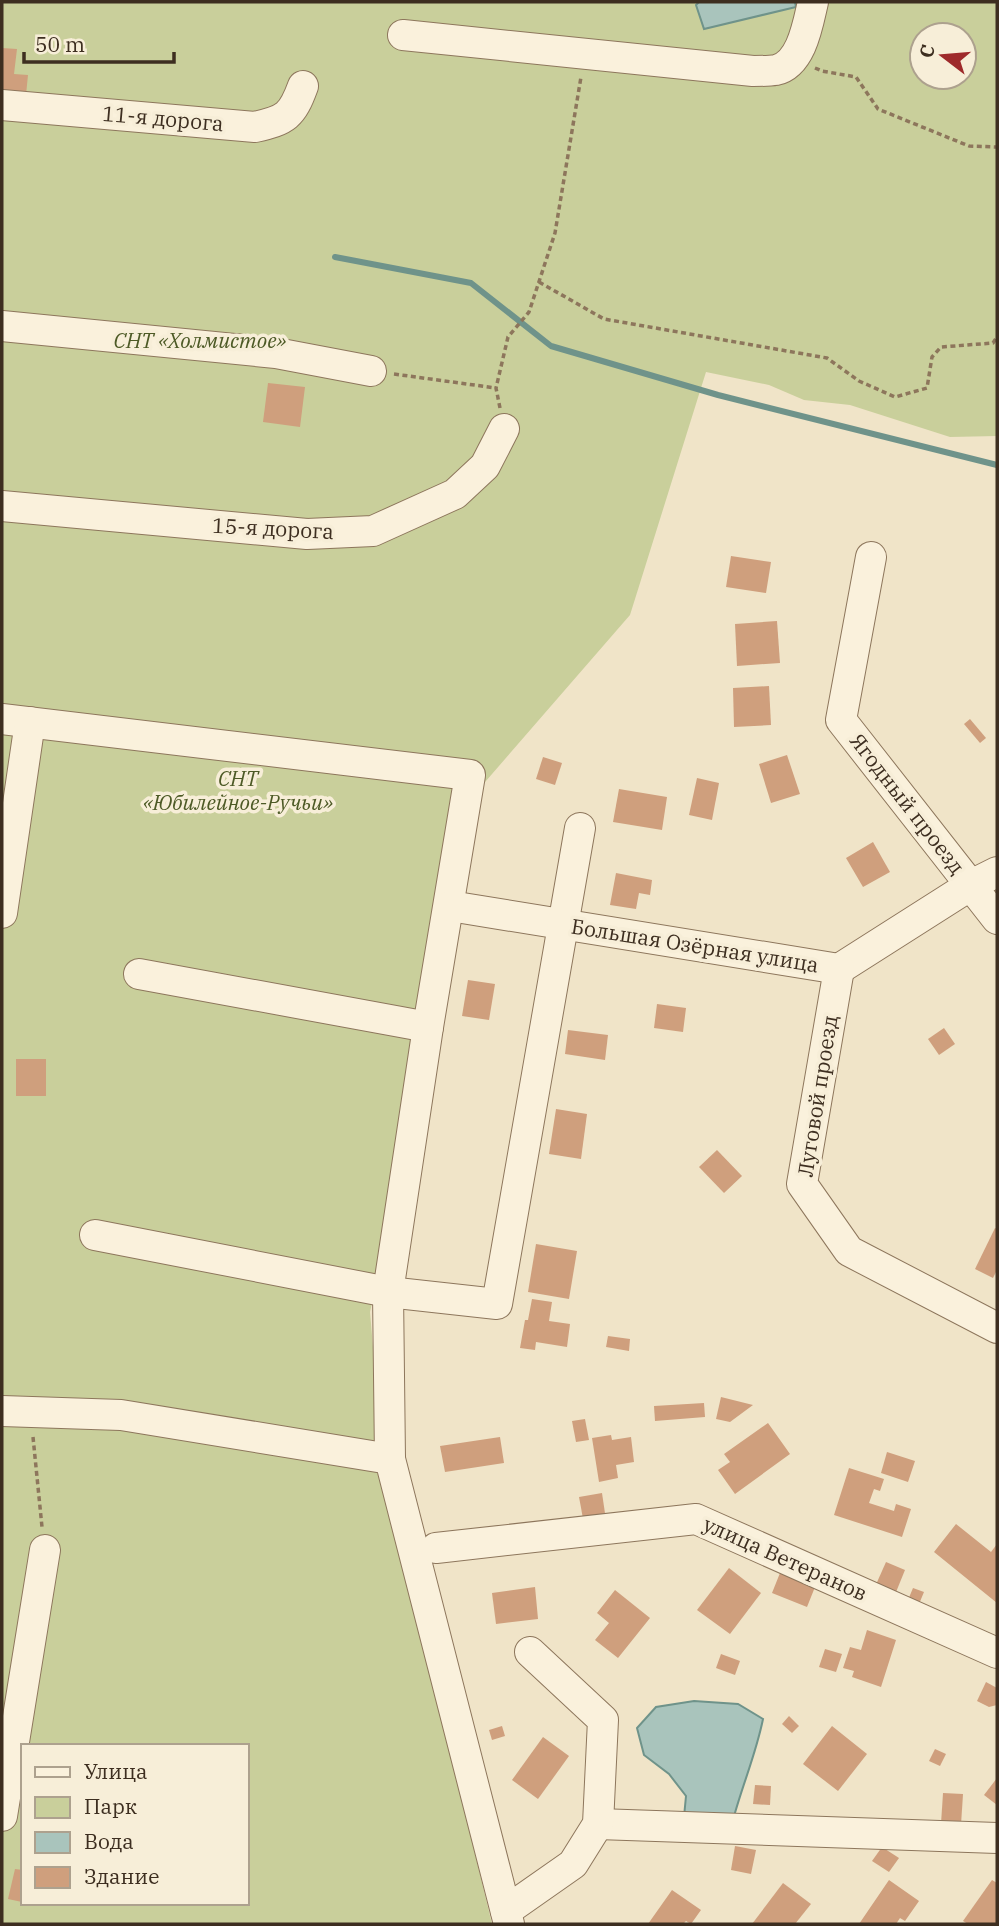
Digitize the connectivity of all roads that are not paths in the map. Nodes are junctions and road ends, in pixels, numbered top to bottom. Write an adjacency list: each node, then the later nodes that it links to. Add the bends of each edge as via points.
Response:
1 (813, 2): 2 (street, via 804,36 793,57 779,70)
2 (403, 35)
3 (303, 86): 4 (street, 11-я дорога, via 295,107 278,122 255,127)
4 (2, 105)
5 (2, 326): 6 (street, via 276,353)
6 (371, 371)
7 (504, 429): 8 (street, 15-я дорога, via 485,466 455,494 373,531 307,534)
8 (2, 506)
9 (871, 558): 13 (street, Ягодный проезд, via 841,720)
10 (16, 720): 14 (street, via 470,775); 15 (street)
11 (580, 828): 17 (street)
12 (997, 872): 13 (street, Большая Озёрная улица)
13 (971, 885): 16 (street, Ягодный проезд); 18 (street, Большая Озёрная улица)
14 (450, 906): 17 (street, Большая Озёрная улица); 20 (street)
15 (2, 913)
16 (997, 919)
17 (564, 924): 18 (street, Большая Озёрная улица); 22 (street, via 497,1304)
18 (839, 969): 23 (street, Луговой проезд, via 803,1184 849,1251)
19 (139, 974): 20 (street)
20 (428, 1027): 22 (street)
21 (94, 1234): 22 (street)
22 (388, 1292): 25 (street)
23 (997, 1328)
24 (16, 1410): 25 (street, via 121,1415)
25 (390, 1459): 33 (street)
26 (436, 1548): 29 (street, улица Ветеранов, via 696,1519)
27 (45, 1550): 30 (street)
28 (530, 1652): 31 (street, via 603,1720)
29 (997, 1653)
30 (2, 1816)
31 (598, 1824): 32 (street); 33 (street, via 573,1864)
32 (997, 1838)
33 (508, 1918)

